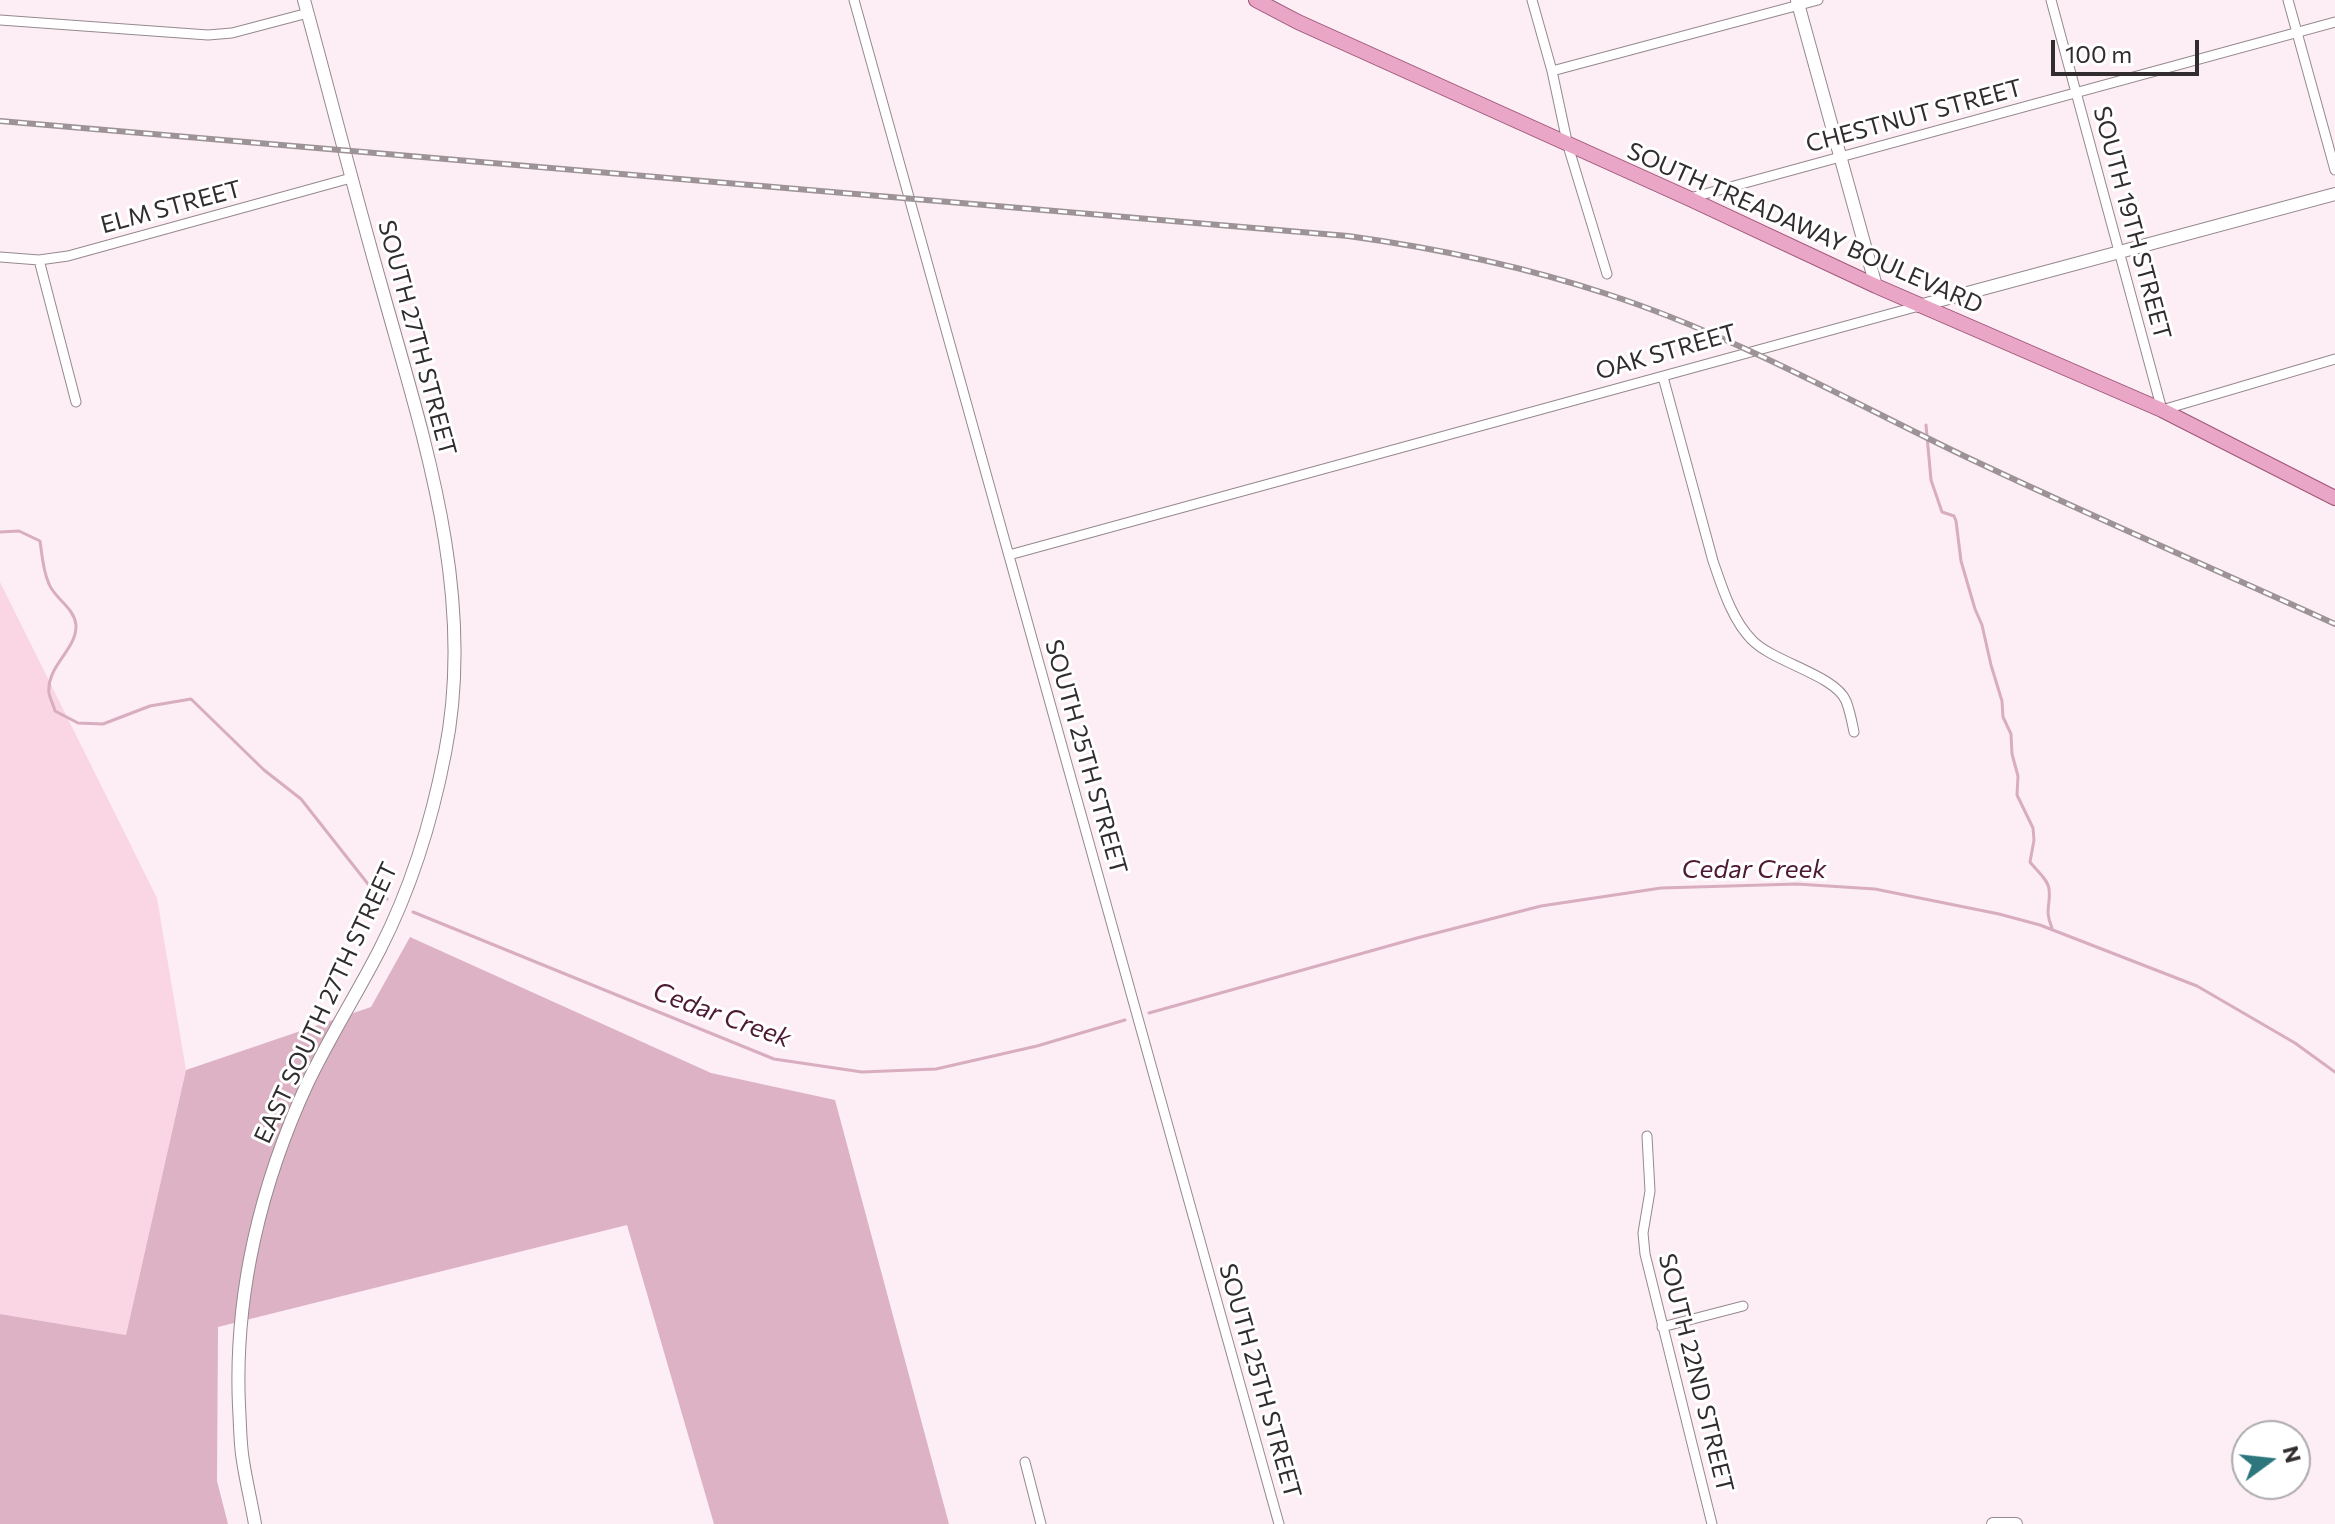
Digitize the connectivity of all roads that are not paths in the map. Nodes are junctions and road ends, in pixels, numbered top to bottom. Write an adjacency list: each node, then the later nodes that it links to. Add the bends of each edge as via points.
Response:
1 (854, 0): 31 (street, SOUTH 25TH STREET)
2 (1256, 0): 14 (main road, SOUTH TREADAWAY BOULEVARD)
3 (1532, 0): 12 (street)
4 (1818, 0): 7 (street)
5 (2051, 0): 13 (street, SOUTH 19TH STREET)
6 (2288, 0): 11 (street)
7 (1798, 3): 12 (street); 15 (main road)
8 (306, 6): 9 (street, via 232,33 208,35); 17 (main road, SOUTH 27TH STREET)
9 (0, 20)
10 (2335, 22): 11 (street, CHESTNUT STREET)
11 (2296, 33): 13 (street, CHESTNUT STREET); 16 (street)
12 (1552, 71): 14 (street)
13 (2076, 94): 15 (street, CHESTNUT STREET); 20 (street, SOUTH 19TH STREET)
14 (1568, 146): 19 (main road, SOUTH TREADAWAY BOULEVARD); 23 (street)
15 (1840, 157): 19 (street, CHESTNUT STREET); 24 (main road)
16 (2335, 170)
17 (351, 178): 22 (street, ELM STREET); 32 (main road, SOUTH 27TH STREET, via 416,409 447,545 455,631)
18 (2335, 194): 20 (main road, OAK STREET)
19 (1688, 198): 24 (main road, SOUTH TREADAWAY BOULEVARD)
20 (2119, 253): 25 (main road, OAK STREET); 29 (street, SOUTH 19TH STREET)
21 (0, 257): 22 (street, ELM STREET)
22 (39, 260): 28 (street)
23 (1607, 274)
24 (1876, 286): 25 (main road, SOUTH TREADAWAY BOULEVARD)
25 (1919, 306): 27 (street, OAK STREET); 29 (main road, SOUTH TREADAWAY BOULEVARD)
26 (2335, 359): 29 (street)
27 (1663, 377): 31 (street, OAK STREET); 33 (street, via 1713,561 1738,619 1752,640 1845,698)
28 (76, 402)
29 (2162, 410): 30 (main road, SOUTH TREADAWAY BOULEVARD)
30 (2335, 498)
31 (1009, 555): 40 (street, SOUTH 25TH STREET)
32 (453, 692): 38 (main road, EAST SOUTH 27TH STREET, via 445,752 402,901 308,1084 255,1235 238,1374 241,1452)
33 (1854, 732)
34 (1647, 1136): 36 (street, SOUTH 22ND STREET, via 1650,1191 1643,1233)
35 (1743, 1306): 36 (street)
36 (1662, 1327): 41 (street, SOUTH 22ND STREET)
37 (1025, 1462): 39 (street)
38 (255, 1524)
39 (1041, 1524)
40 (1279, 1524)
41 (1712, 1524)
42 (1993, 1524): 43 (main road)
43 (2016, 1524)

